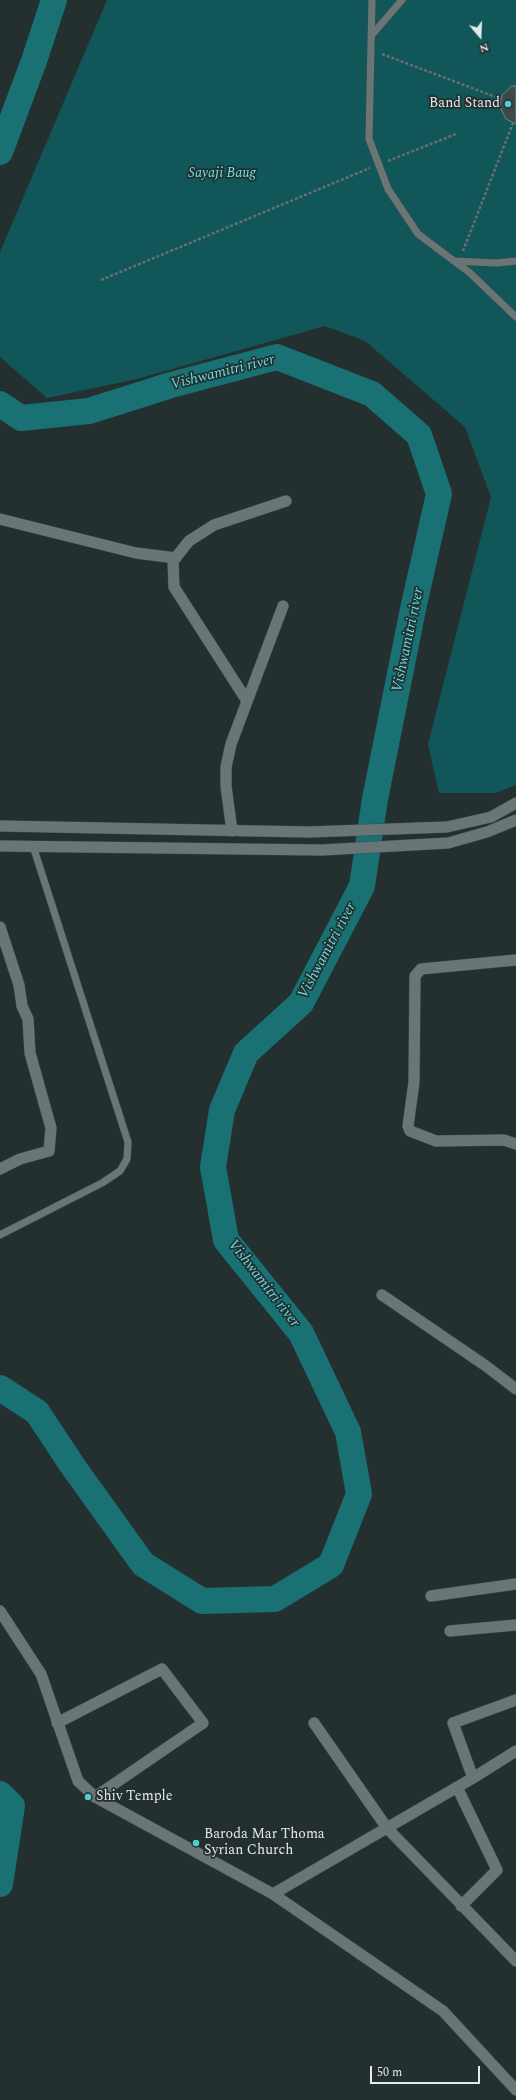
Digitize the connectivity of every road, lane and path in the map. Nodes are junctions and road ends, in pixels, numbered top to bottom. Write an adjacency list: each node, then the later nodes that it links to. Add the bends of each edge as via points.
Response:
1 (372, 0): 3 (lane)
2 (402, 0): 3 (lane)
3 (371, 36): 4 (lane)
4 (371, 50): 5 (path); 8 (lane, via 369,138)
5 (501, 99)
6 (513, 123): 9 (path)
7 (456, 134): 8 (path)
8 (379, 164): 9 (lane, via 388,189 418,234); 11 (path)
9 (457, 261): 10 (lane); 12 (lane)
10 (516, 261)
11 (101, 280)
12 (516, 317)
13 (286, 501): 15 (street, via 214,525 189,541)
14 (0, 519): 15 (street, via 136,553)
15 (176, 558): 17 (street, via 173,561 174,587)
16 (283, 606): 17 (street)
17 (247, 701): 21 (street, via 231,744 226,767)
18 (516, 803): 21 (street, via 491,817 447,828 309,832)
19 (516, 820): 23 (street, via 487,832 448,843 322,850)
20 (0, 826): 21 (street)
21 (232, 831)
22 (0, 846): 23 (street)
23 (33, 846): 28 (lane, via 128,1142 127,1159 120,1171 102,1183)
24 (0, 927): 27 (street, via 28,1019 30,1053 51,1128 49,1151 20,1159)
25 (516, 960): 26 (street, via 421,969 415,976 414,1082 408,1126 410,1131 436,1141 504,1140)
26 (516, 1144)
27 (0, 1169)
28 (0, 1235)
29 (382, 1294): 30 (street)
30 (516, 1389)
31 (516, 1584): 32 (street)
32 (431, 1596)
33 (0, 1611): 37 (street, via 41,1674)
34 (516, 1625): 35 (street)
35 (450, 1631)
36 (516, 1700): 40 (street, via 453,1723)
37 (57, 1723): 42 (street, via 78,1781); 42 (street, via 162,1669 203,1723)
38 (314, 1723): 43 (street)
39 (516, 1751): 40 (street)
40 (473, 1778): 41 (street)
41 (457, 1787): 43 (street); 45 (street, via 497,1870)
42 (95, 1797): 44 (street)
43 (386, 1828): 44 (street); 45 (street)
44 (273, 1894): 47 (street, via 443,2011)
45 (461, 1906): 46 (street)
46 (516, 1961)
47 (516, 2090)

